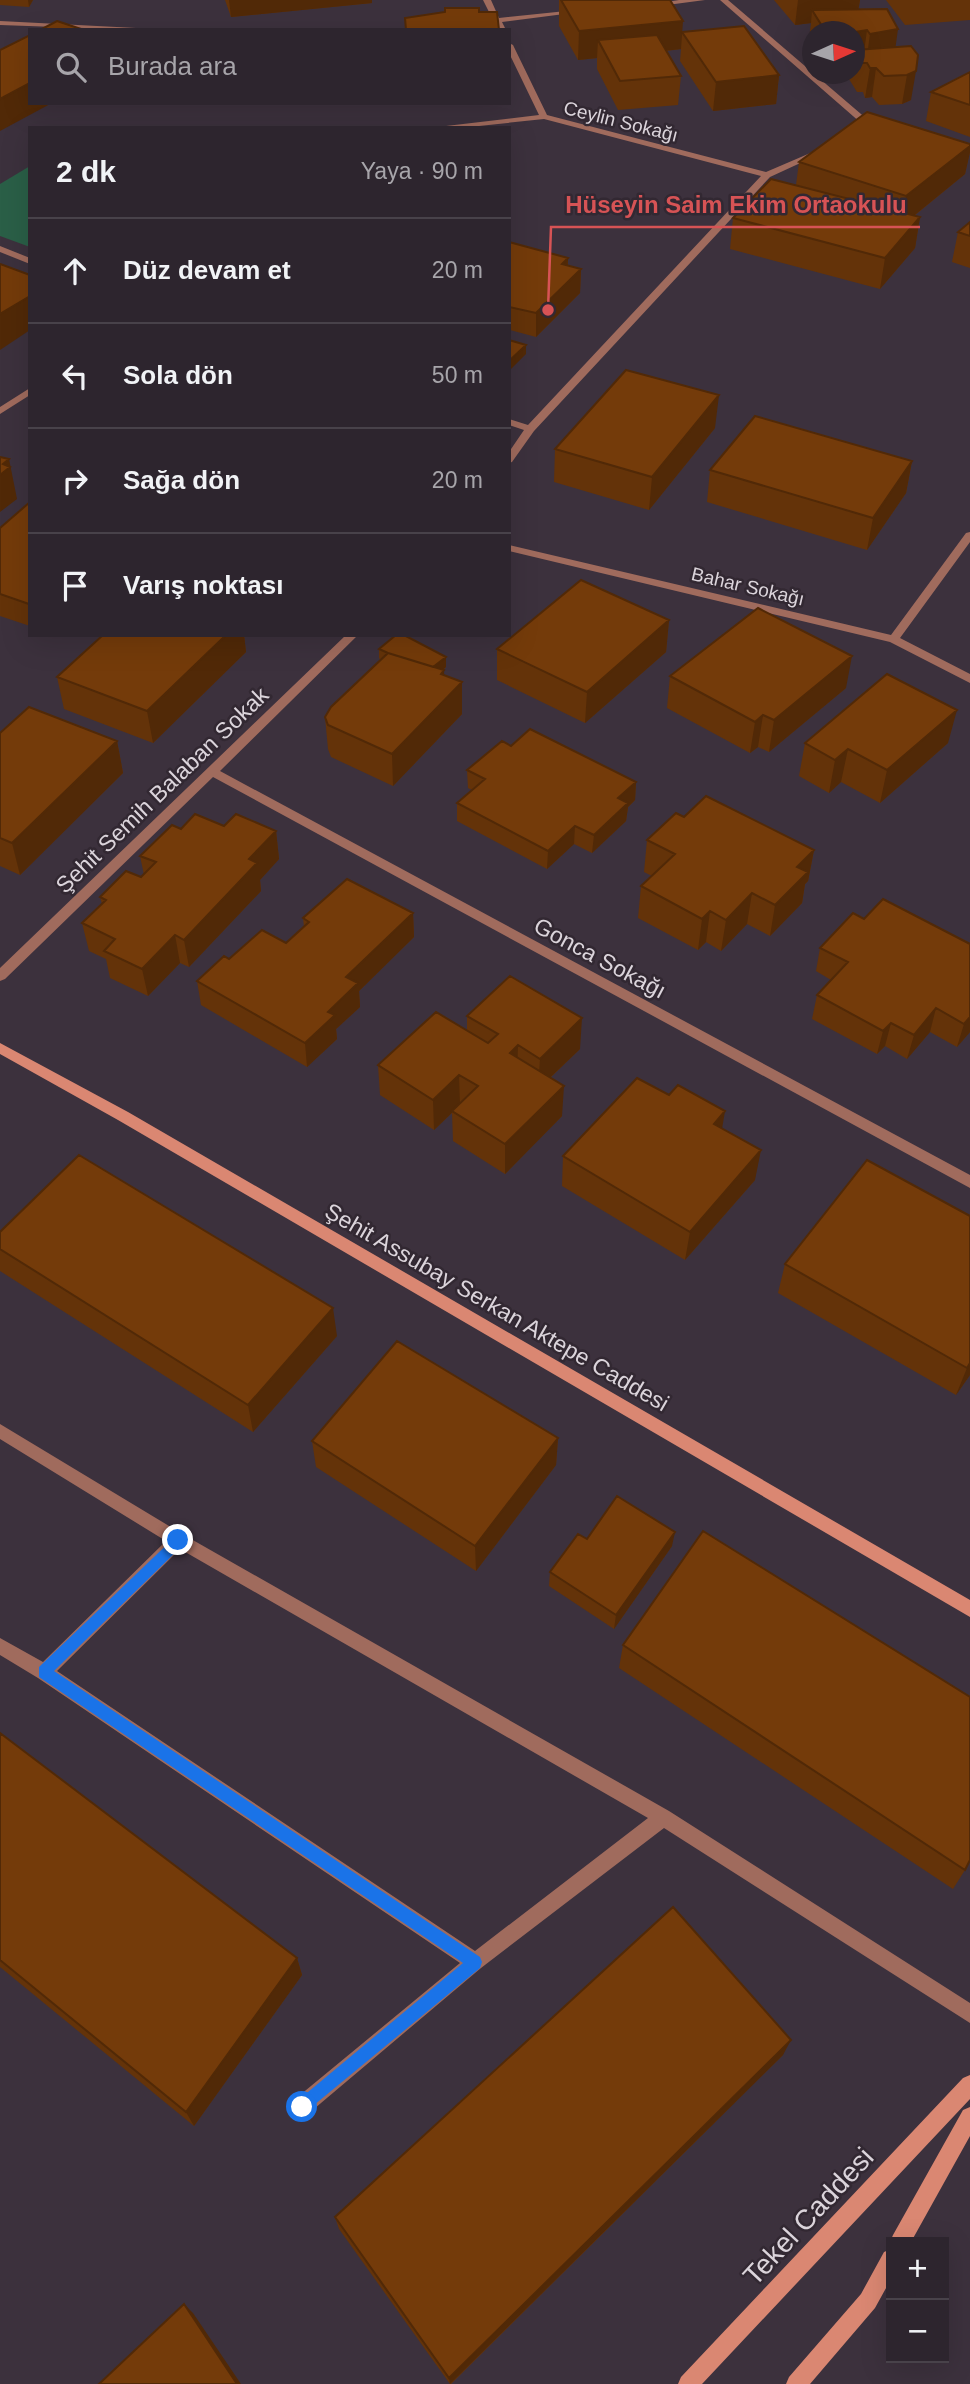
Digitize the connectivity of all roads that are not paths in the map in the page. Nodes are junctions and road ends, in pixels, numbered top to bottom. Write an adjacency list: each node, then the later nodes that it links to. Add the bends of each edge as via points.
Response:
1 (487, 0): 6 (street)
2 (701, 0): 4 (street)
3 (724, 0): 14 (street)
4 (647, 5)
5 (593, 11): 6 (street)
6 (498, 20): 8 (street); 10 (street)
7 (0, 23): 9 (street)
8 (472, 23)
9 (97, 28)
10 (501, 28)
11 (511, 48): 12 (street, Ceylin Sokağı)
12 (544, 117): 13 (street); 18 (street, Ceylin Sokağı)
13 (453, 126)
14 (873, 128): 15 (street); 16 (street)
15 (885, 132)
16 (861, 133)
17 (826, 149): 18 (street)
18 (767, 175): 24 (street)
19 (0, 249): 20 (street)
20 (28, 260)
21 (28, 392): 22 (street)
22 (0, 411)
23 (511, 423): 24 (street)
24 (530, 429): 25 (street)
25 (511, 457)
26 (970, 535): 29 (street)
27 (511, 548): 29 (street, Bahar Sokağı)
28 (351, 637): 31 (street, Şehit Semih Balaban Sokak)
29 (894, 639): 30 (street, Bahar Sokağı)
30 (970, 679)
31 (211, 771): 32 (street, Şehit Semih Balaban Sokak); 34 (street, Gonca Sokağı)
32 (0, 976)
33 (0, 1048): 37 (street, Şehit Assubay Serkan Aktepe Caddesi, via 123,1115)
34 (970, 1182)
35 (0, 1431): 36 (street)
36 (178, 1540): 39 (street); 40 (street)
37 (970, 1609)
38 (0, 1646): 39 (street)
39 (44, 1672): 41 (street)
40 (663, 1817): 41 (street); 42 (street)
41 (475, 1962): 44 (street)
42 (970, 2014)
43 (970, 2085): 48 (street, Tekel Caddesi)
44 (302, 2107)
45 (970, 2117): 46 (street)
46 (903, 2237)
47 (886, 2268): 49 (street, via 867,2301)
48 (688, 2384)
49 (796, 2384)

